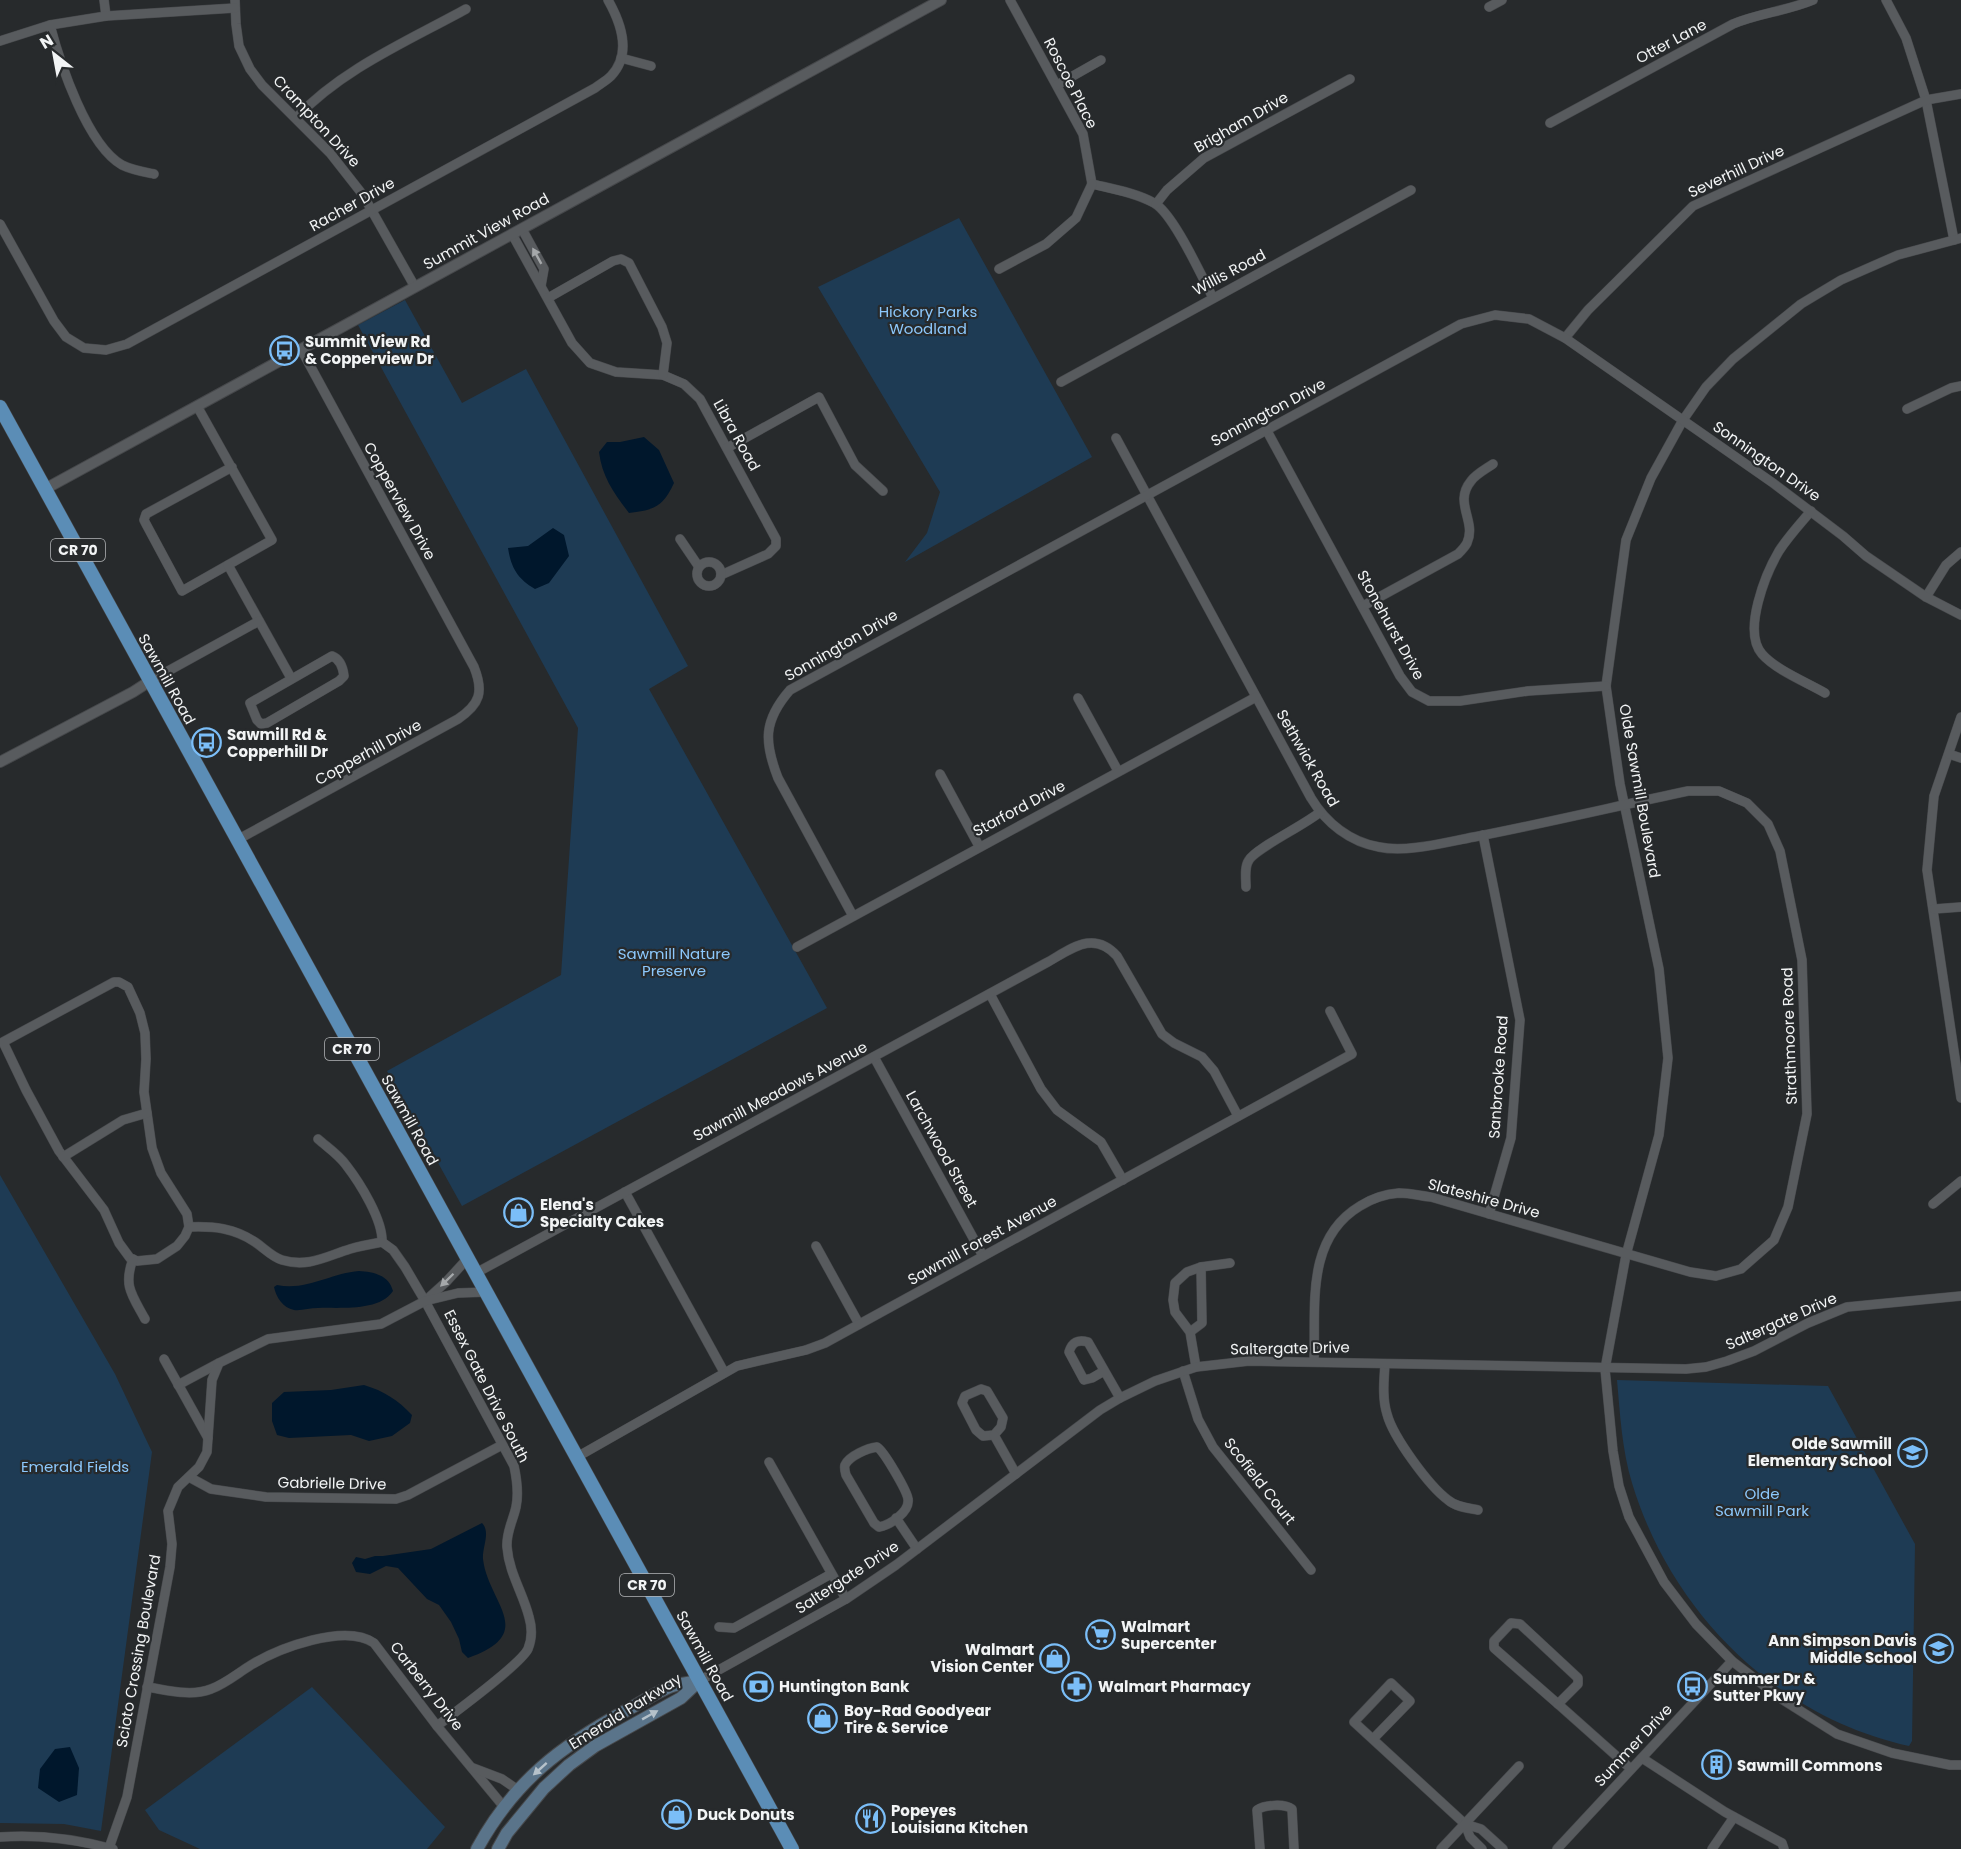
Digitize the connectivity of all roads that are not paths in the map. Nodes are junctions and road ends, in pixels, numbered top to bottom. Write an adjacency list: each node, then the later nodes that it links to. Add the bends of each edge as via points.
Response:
1 (104, 0): 11 (street)
2 (608, 0): 14 (street, via 623,35)
3 (941, 0): 29 (street, Summit View Road)
4 (1011, 0): 18 (street, Roscoe Place)
5 (1502, 0): 9 (street)
6 (1813, 0): 22 (street, Otter Lane, via 1734,24)
7 (1886, 0): 20 (street, via 1906,38)
8 (235, 4): 11 (street); 21 (street, Crampton Drive, via 244,58 262,85)
9 (1489, 7)
10 (466, 9): 21 (street, via 348,75)
11 (106, 16): 12 (street)
12 (50, 25): 13 (street); 23 (street, via 64,73 98,140 121,165)
13 (0, 41)
14 (621, 58): 16 (street); 27 (street, Racher Drive, via 611,76 595,88)
15 (1101, 60): 18 (street)
16 (651, 66)
17 (1350, 79): 26 (street, Brigham Drive, via 1204,158)
18 (1056, 85): 24 (street, Roscoe Place, via 1083,134)
19 (1961, 94): 20 (street, Severhill Drive)
20 (1926, 100): 30 (street); 35 (street, Severhill Drive, via 1693,206)
21 (296, 118): 27 (street, Crampton Drive, via 330,153)
22 (1550, 123)
23 (154, 174)
24 (1092, 184): 26 (street); 31 (street, via 1076,218 1046,244)
25 (1411, 190): 34 (street, Willis Road)
26 (1156, 204): 34 (street, via 1177,229)
27 (372, 210): 28 (street, Racher Drive, via 127,345 106,351 84,348 66,337); 32 (street, Crampton Drive)
28 (0, 224)
29 (517, 231): 32 (street, Summit View Road); 33 (street, Libra Road, via 544,269 541,286)
30 (1957, 239): 43 (street, Olde Sawmill Boulevard, via 1898,255 1841,280 1801,304 1732,359)
31 (999, 269)
32 (415, 287): 36 (street, Summit View Road)
33 (548, 298): 37 (street, Libra Road, via 572,343 590,363 616,372); 37 (street, via 613,261 621,259 628,263 662,327 667,343)
34 (1213, 298): 38 (street, Willis Road)
35 (1565, 338): 43 (street, Sonnington Drive); 44 (street, Sonnington Drive, via 1529,319 1495,315 1461,324)
36 (301, 349): 40 (street, Summit View Road); 62 (street, Copperview Drive)
37 (663, 375): 46 (street, Libra Road, via 684,384 700,399)
38 (1061, 382)
39 (1961, 386): 42 (street)
40 (197, 406): 48 (street); 49 (street, Summit View Road)
41 (0, 407): 49 (main road, Sawmill Road / CR 70)
42 (1907, 408)
43 (1683, 420): 52 (street, Sonnington Drive); 65 (street, Olde Sawmill Boulevard, via 1651,478 1626,540)
44 (1267, 431): 51 (street, Sonnington Drive); 59 (street, Stonehurst Drive)
45 (1116, 438): 51 (street, Sethwick Road)
46 (727, 448): 50 (street, via 819,397 855,465); 57 (street, Libra Road, via 774,534 776,546 768,555)
47 (1493, 464): 59 (street, via 1472,479 1465,490 1463,503 1470,530 1467,543 1458,554)
48 (232, 467): 55 (street, via 272,540); 55 (street, via 146,514 144,520 182,591)
49 (45, 489): 64 (main road, Sawmill Road / CR 70)
50 (884, 491)
51 (1148, 494): 67 (street, Sethwick Road); 83 (street, Sonnington Drive, via 806,680 780,701 769,726 771,760)
52 (1811, 511): 58 (street, Sonnington Drive, via 1866,556); 66 (street, via 1780,550 1764,583 1755,641 1772,662)
53 (680, 538): 56 (street)
54 (1961, 552): 58 (street, via 1946,565)
55 (228, 565): 61 (street)
56 (699, 567): 57 (street, via 713,562); 57 (street, via 698,579 703,585 715,585)
57 (721, 575)
58 (1926, 597): 60 (street, Sonnington Drive)
59 (1363, 606): 65 (street, Stonehurst Drive, via 1400,676 1412,692 1429,701)
60 (1961, 615)
61 (258, 621): 63 (street); 64 (street)
62 (474, 667): 78 (street, Copperhill Drive, via 480,682 479,697 471,710)
63 (291, 678): 63 (street, via 250,703 261,724 344,676 332,656)
64 (150, 681): 72 (street); 78 (main road, Sawmill Road / CR 70)
65 (1606, 686): 75 (street, Olde Sawmill Boulevard)
66 (1825, 693)
67 (1256, 697): 73 (street, Starford Drive); 76 (street, Sethwick Road)
68 (1077, 698): 73 (street)
69 (1961, 717): 70 (street)
70 (1949, 754): 71 (street); 82 (street, via 1934,796 1927,870)
71 (1961, 758)
72 (0, 762)
73 (1118, 771): 79 (street, Starford Drive)
74 (940, 774): 79 (street)
75 (1625, 804): 77 (street, Sethwick Road); 103 (street, Olde Sawmill Boulevard, via 1659,969 1668,1058 1659,1135); 103 (street, Strathmoore Road, via 1688,791 1719,791 1748,803 1768,824 1780,851 1803,960 1806,1114 1788,1207 1774,1240 1741,1269 1707,1275)
76 (1320, 812): 77 (street, Sethwick Road, via 1342,832 1380,848 1406,848); 80 (street, via 1248,860)
77 (1483, 835): 99 (street, Sanbrooke Road, via 1520,1020 1511,1138)
78 (237, 840): 105 (main road, Sawmill Road / CR 70)
79 (980, 846): 83 (street, Starford Drive)
80 (1246, 887)
81 (1961, 907): 82 (street)
82 (1934, 909): 88 (street)
83 (853, 916): 84 (street, Starford Drive)
84 (797, 947)
85 (990, 994): 89 (street, Sawmill Meadows Avenue); 92 (street, Sawmill Meadows Avenue, via 1081,945 1091,942 1110,948 1162,1034 1202,1058 1214,1071); 95 (street, via 1041,1089 1057,1110 1101,1142)
86 (1330, 1011): 92 (street, Sawmill Forest Avenue, via 1352,1054)
87 (2, 1041): 91 (street, via 100,988 120,982 128,987 145,1033); 94 (street)
88 (1958, 1052): 90 (street)
89 (874, 1057): 97 (street, Sawmill Meadows Avenue); 104 (street, Larchwood Street)
90 (1961, 1098)
91 (147, 1113): 94 (street, via 123,1120); 100 (street, via 155,1158 187,1214)
92 (1238, 1116): 95 (street, Sawmill Forest Avenue)
93 (318, 1139): 101 (street, via 345,1164 361,1188 383,1232)
94 (63, 1156): 106 (street, via 104,1209 119,1243)
95 (1123, 1180): 104 (street, Sawmill Forest Avenue)
96 (1961, 1181): 98 (street)
97 (625, 1192): 109 (street, Sawmill Meadows Avenue); 124 (street)
98 (1933, 1204)
99 (1489, 1214): 103 (street, Slateshire Drive); 117 (street, Slateshire Drive, via 1431,1197 1399,1193 1374,1199 1351,1211 1338,1222 1323,1247 1317,1276)
100 (189, 1227): 101 (street, via 214,1226 238,1232 270,1254 294,1262 318,1261); 106 (street, via 177,1246 157,1259)
101 (382, 1242): 112 (street, Essex Gate Drive South, via 399,1258)
102 (816, 1246): 114 (street)
103 (1626, 1255): 121 (street, Olde Sawmill Boulevard)
104 (983, 1256): 114 (street, Sawmill Forest Avenue)
105 (468, 1258): 109 (main road, Sawmill Road / CR 70); 112 (street, one-way to 112)
106 (133, 1259): 113 (street, via 128,1274 130,1291)
107 (1230, 1263): 108 (street)
108 (1201, 1267): 115 (street, via 1202,1323); 115 (street, via 1187,1272 1175,1283 1175,1312)
109 (476, 1273): 110 (main road, Sawmill Road / CR 70)
110 (487, 1292): 112 (street, via 458,1293); 130 (main road, Sawmill Road / CR 70)
111 (1961, 1296): 121 (street, Saltergate Drive, via 1847,1307 1754,1351 1706,1367)
112 (425, 1301): 118 (street, via 381,1324 268,1339); 129 (street, Essex Gate Drive South)
113 (145, 1319)
114 (859, 1324): 124 (street, Sawmill Forest Avenue, via 806,1350)
115 (1190, 1332): 120 (street)
116 (164, 1359): 125 (street)
117 (1314, 1362): 119 (street, Saltergate Drive); 120 (street, Saltergate Drive, via 1250,1361)
118 (219, 1363): 125 (street); 128 (street, Scioto Crossing Boulevard, via 212,1380)
119 (1385, 1364): 121 (street, Saltergate Drive); 134 (street, via 1387,1414 1402,1446 1449,1502)
120 (1196, 1367): 123 (street, Saltergate Drive)
121 (1605, 1369): 141 (street, Olde Sawmill Boulevard, via 1615,1463 1629,1517 1664,1582 1695,1624)
122 (1104, 1371): 126 (street)
123 (1183, 1371): 126 (street, Saltergate Drive); 137 (street, Scofield Court, via 1198,1419 1214,1447)
124 (724, 1372): 130 (street, Sawmill Forest Avenue)
125 (178, 1385): 128 (street)
126 (1120, 1398): 132 (street, Saltergate Drive)
127 (994, 1435): 127 (street, via 1003,1418 987,1391 975,1390 962,1403 976,1430 983,1436); 132 (street)
128 (207, 1438): 133 (street, Scioto Crossing Boulevard, via 207,1452)
129 (502, 1445): 133 (street, Gabrielle Drive, via 396,1499 266,1497 211,1489); 145 (street, Essex Gate Drive South, via 518,1482 508,1535 510,1569 529,1617 531,1635 527,1651 513,1665)
130 (577, 1457): 142 (main road, Sawmill Road / CR 70)
131 (769, 1462): 138 (street)
132 (1016, 1474): 136 (street, Saltergate Drive)
133 (189, 1477): 143 (street, Scioto Crossing Boulevard, via 178,1487 168,1511 170,1567)
134 (1478, 1510)
135 (896, 1518): 135 (street, via 907,1508 908,1499 882,1449 869,1448 846,1462 846,1475 874,1522 885,1526); 136 (street)
136 (917, 1549): 139 (street, Saltergate Drive)
137 (1311, 1570)
138 (831, 1574): 139 (street); 140 (street, via 734,1628)
139 (846, 1599): 142 (street, Saltergate Drive)
140 (719, 1627)
141 (1732, 1661): 147 (street, Summer Drive); 148 (street, Olde Sawmill Boulevard, via 1837,1734 1892,1753)
142 (699, 1681): 152 (main road, Emerald Parkway, one-way to 152, via 675,1685 592,1729); 160 (main road, Emerald Parkway, one-way to 142, via 544,1788 569,1765 681,1698); 161 (main road, Sawmill Road / CR 70)
143 (147, 1687): 145 (street, Carberry Drive, via 185,1692 212,1689 298,1644 351,1634 374,1643); 158 (street, Scioto Crossing Boulevard, via 127,1797)
144 (1558, 1704): 144 (street, via 1494,1648 1494,1641 1511,1623 1520,1624 1578,1678 1578,1684); 151 (street)
145 (437, 1726): 150 (street, Carberry Drive)
146 (1373, 1739): 146 (street, via 1354,1722 1390,1683 1410,1701); 155 (street)
147 (1642, 1758): 151 (street, Summer Drive); 154 (street)
148 (1961, 1765)
149 (1519, 1766): 155 (street)
150 (473, 1768): 152 (street, Carberry Drive); 153 (street, Carberry Drive)
151 (1631, 1769): 167 (street, Summer Drive)
152 (518, 1790): 153 (main road, Emerald Parkway)
153 (504, 1807): 159 (main road, Emerald Parkway)
154 (1734, 1817): 157 (street); 168 (street, via 1782,1843)
155 (1465, 1824): 164 (street); 165 (street, via 1470,1837); 166 (street, via 1482,1829)
156 (0, 1837): 158 (street, via 77,1839)
157 (1716, 1847)
158 (112, 1848)
159 (477, 1849)
160 (498, 1849)
161 (792, 1849)
162 (1260, 1849): 163 (street, via 1257,1810 1287,1806 1292,1809)
163 (1294, 1849)
164 (1441, 1849)
165 (1482, 1849)
166 (1503, 1849)
167 (1557, 1849)
168 (1784, 1849)

